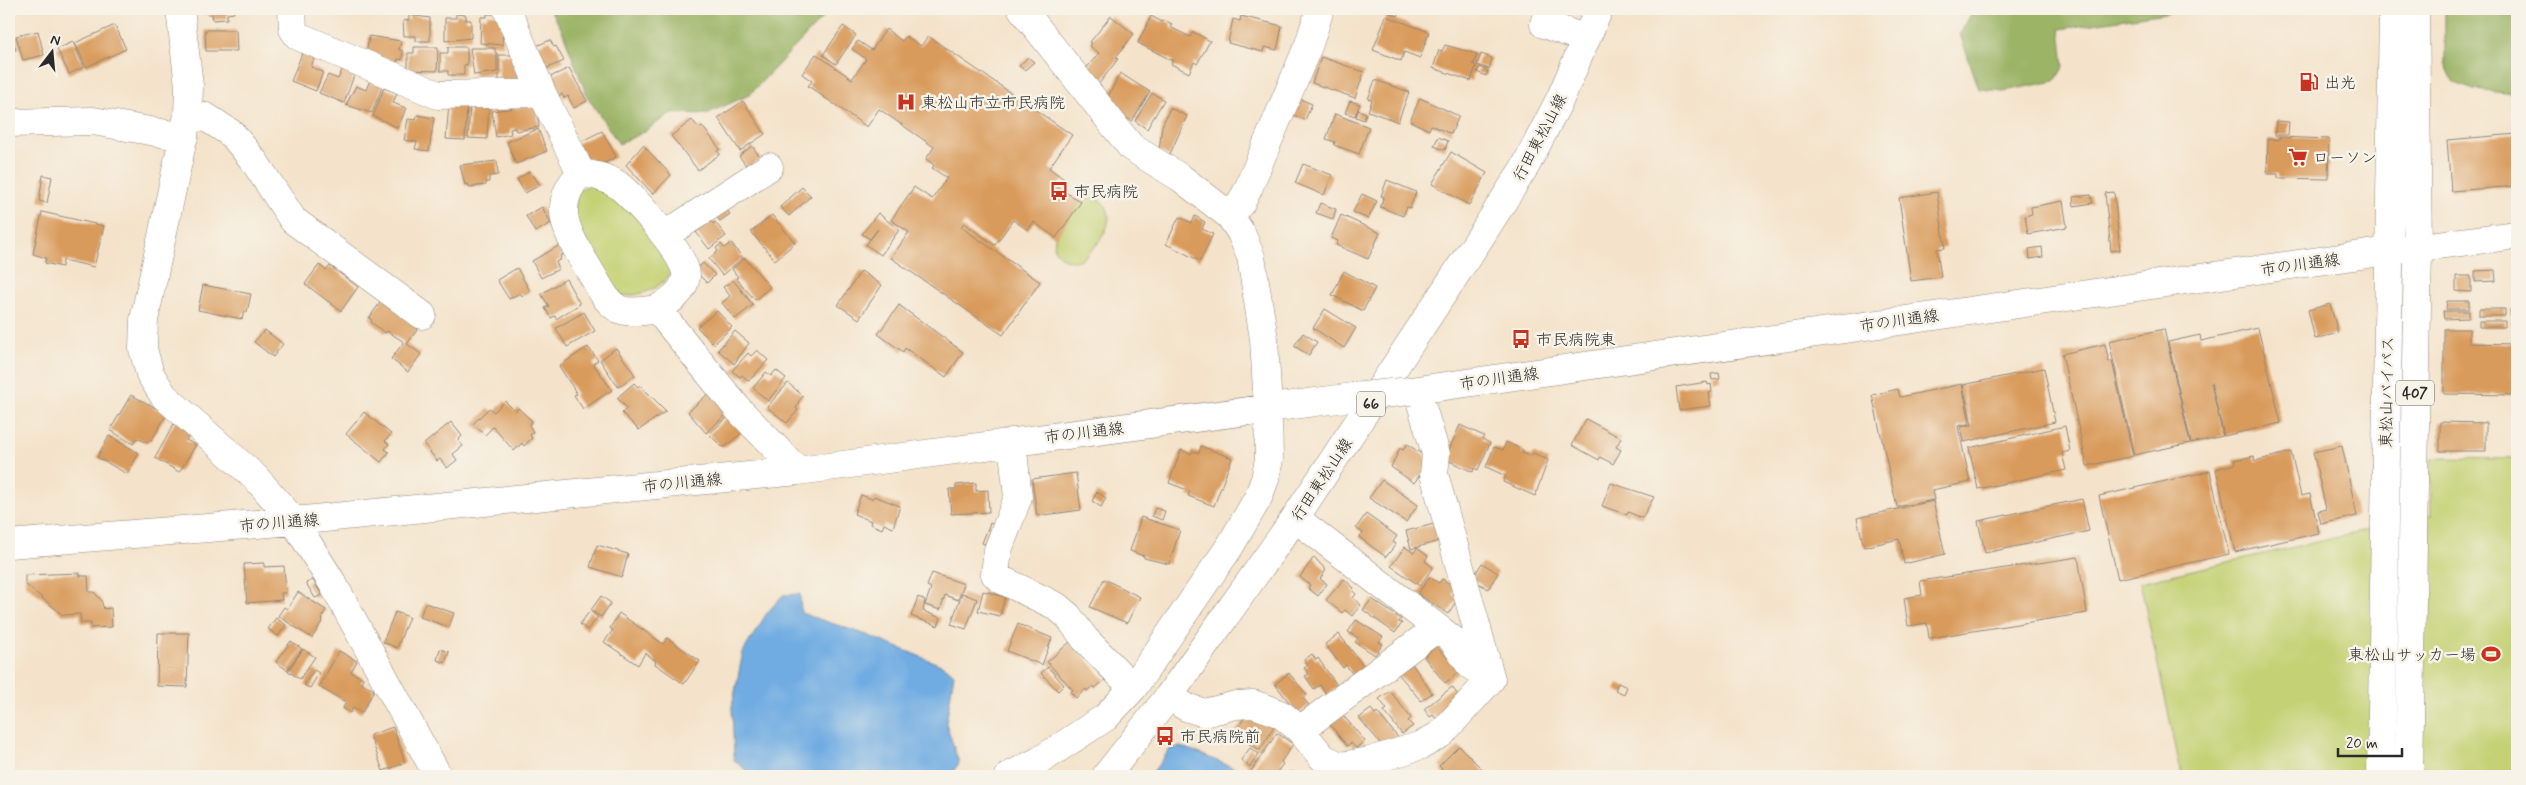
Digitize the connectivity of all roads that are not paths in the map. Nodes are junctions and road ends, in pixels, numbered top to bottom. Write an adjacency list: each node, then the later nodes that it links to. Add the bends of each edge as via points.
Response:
1 (180, 9): 13 (main road, via 189,86)
2 (292, 9): 11 (main road, via 292,29 298,36 438,95)
3 (506, 9): 11 (main road)
4 (1022, 9): 16 (main road, via 1131,147 1181,178)
5 (1320, 9): 16 (main road, via 1309,44 1248,189)
6 (1549, 9): 10 (main road, via 1544,24)
7 (1599, 9): 10 (main road, 行田東松山線 / 66)
8 (2393, 9): 20 (main road, 東松山バイパス / 407)
9 (2415, 9): 19 (main road, 東松山バイパス / 407)
10 (1586, 39): 27 (main road, 行田東松山線 / 66, via 1526,165)
11 (542, 93): 15 (main road)
12 (9, 123): 13 (main road, via 93,121)
13 (186, 126): 22 (main road, via 206,117 232,134 293,220); 28 (main road, via 144,320 143,349 150,374 164,396 256,478)
14 (769, 167): 17 (main road)
15 (581, 173): 17 (main road, via 604,177 618,185); 21 (main road, via 566,192 564,213 568,233 609,302 620,310)
16 (1230, 216): 24 (main road, via 1251,257 1264,339)
17 (665, 235): 21 (main road, via 686,274 678,295)
18 (2517, 235): 19 (main road, 市の川通線)
19 (2418, 248): 20 (main road, 市の川通線); 40 (main road, 東松山バイパス / 407)
20 (2389, 251): 23 (main road, 市の川通線); 39 (main road, 東松山バイパス / 407)
21 (657, 310): 26 (main road, via 738,408)
22 (422, 315)
23 (1414, 390): 24 (main road, 市の川通線, bridge); 31 (main road, via 1436,454 1434,474)
24 (1268, 408): 25 (main road, 市の川通線); 32 (main road, via 1268,459 1258,498 1230,546)
25 (1012, 442): 26 (main road, 市の川通線); 32 (main road, via 1018,497 998,550 996,574 1000,580 1056,606)
26 (798, 471): 28 (main road, 市の川通線)
27 (1295, 518): 30 (main road); 33 (main road, 行田東松山線 / 66)
28 (294, 521): 29 (main road, 市の川通線); 36 (main road, via 334,584)
29 (9, 544)
30 (1437, 628): 31 (main road, via 1452,639 1470,665); 34 (main road)
31 (1491, 679): 35 (main road, via 1435,738 1401,753)
32 (1133, 688): 37 (main road, via 1106,717 1039,761)
33 (1169, 696): 34 (main road, via 1186,708 1204,713 1236,704 1253,704 1282,715); 38 (main road, 行田東松山線 / 66)
34 (1300, 730): 35 (main road, via 1323,758)
35 (1340, 771)
36 (438, 776)
37 (1009, 776)
38 (1106, 776)
39 (2381, 776)
40 (2409, 776)

